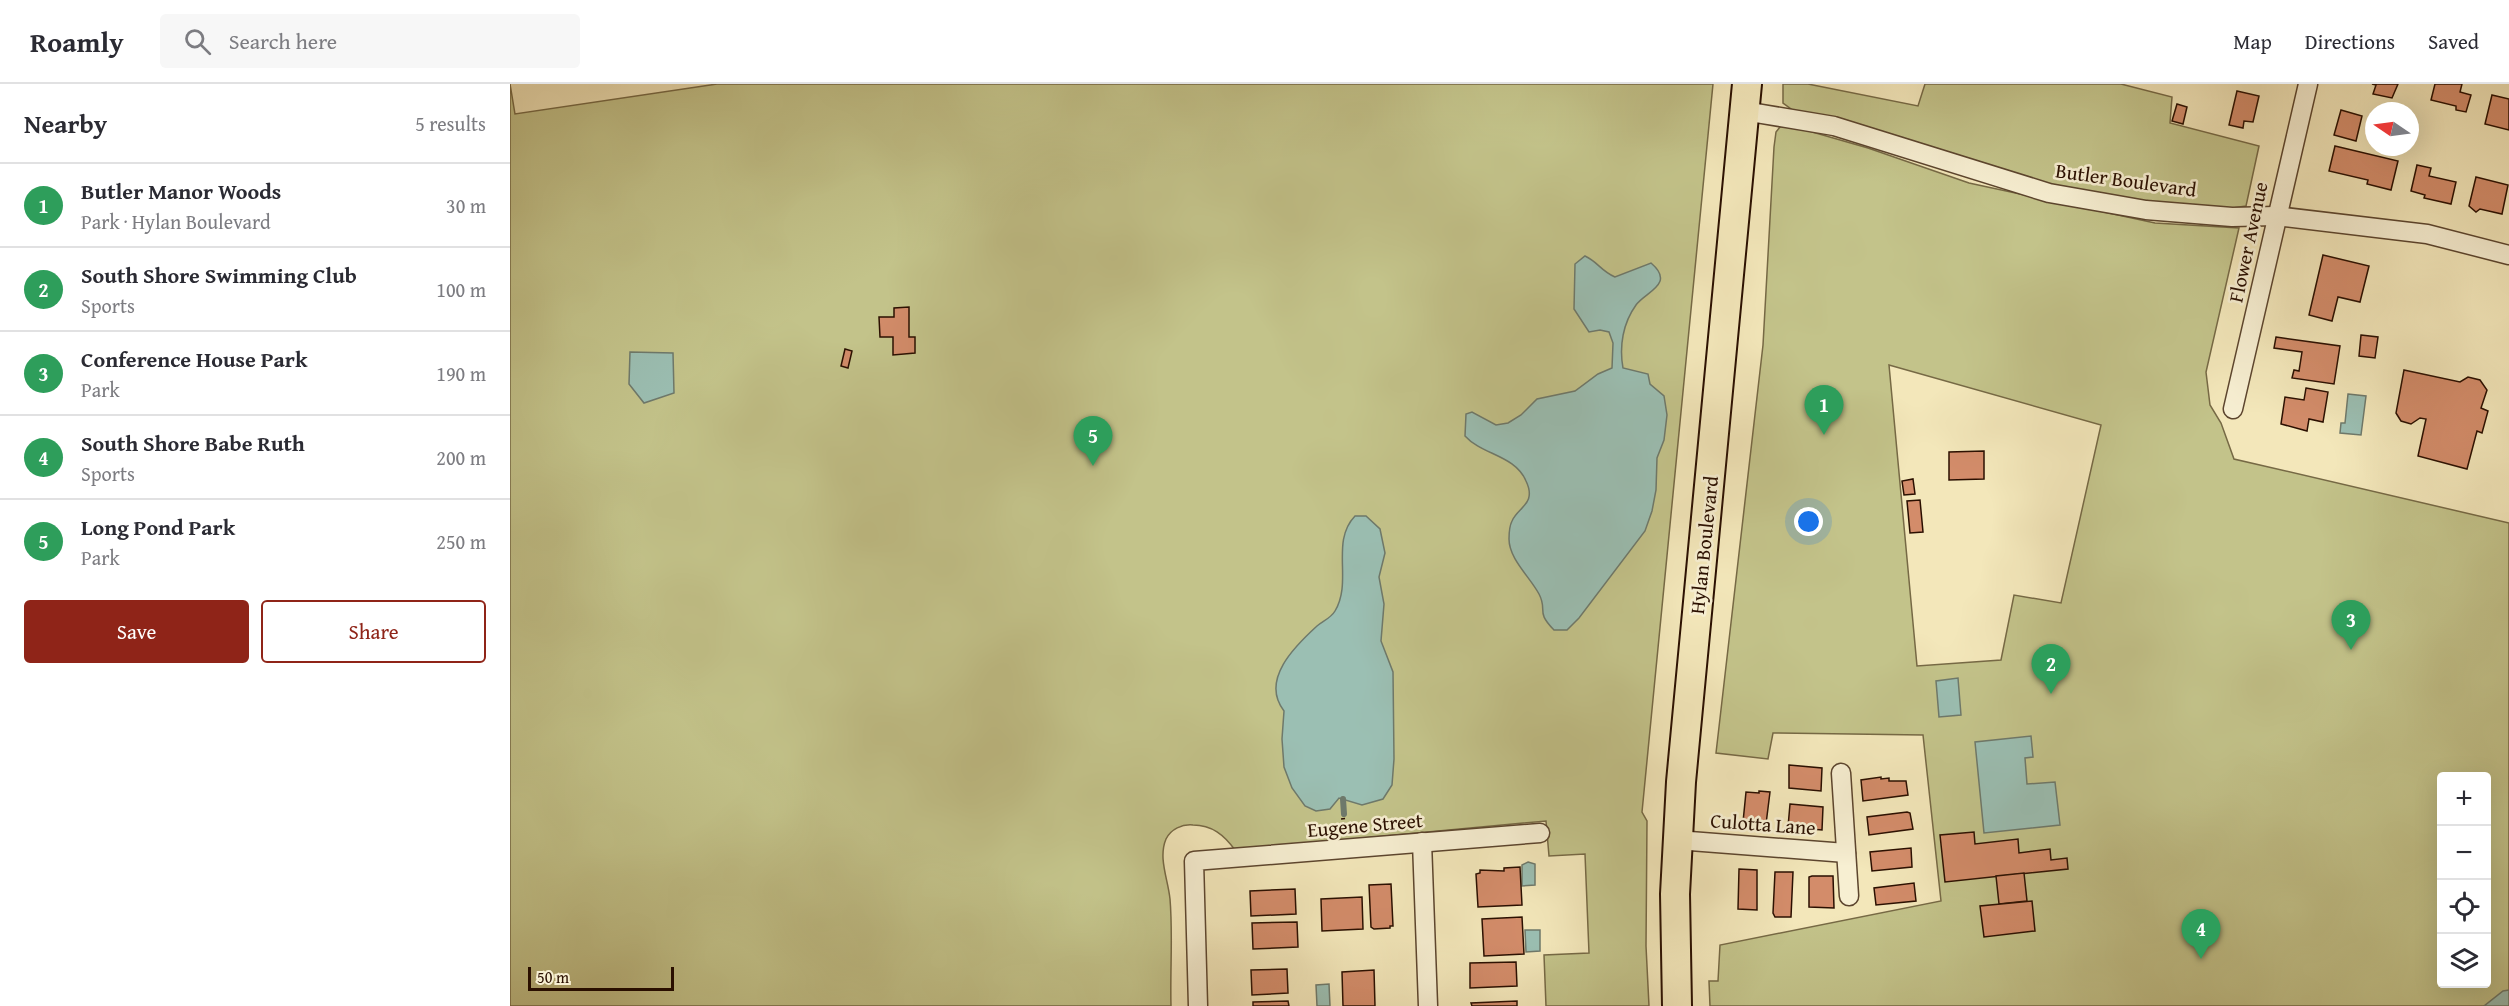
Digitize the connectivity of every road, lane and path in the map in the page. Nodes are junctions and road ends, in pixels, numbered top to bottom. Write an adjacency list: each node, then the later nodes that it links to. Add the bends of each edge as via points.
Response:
1 (2308, 84): 3 (street, Flower Avenue)
2 (1746, 98): 3 (street, Butler Boulevard, via 2049,193 2146,210 2232,217); 8 (main road, Hylan Boulevard)
3 (2276, 216): 4 (street, Butler Boulevard, via 2427,234); 5 (street, Flower Avenue)
4 (2509, 255)
5 (2233, 409)
6 (1841, 773): 10 (street, Culotta Lane)
7 (1540, 833): 9 (street, Eugene Street)
8 (1677, 840): 10 (street, Culotta Lane); 14 (main road, Hylan Boulevard)
9 (1422, 842): 12 (street, Eugene Street, via 1194,861); 13 (street)
10 (1846, 853): 11 (street, Culotta Lane)
11 (1849, 896)
12 (1198, 1006)
13 (1428, 1006)
14 (1677, 1006)

